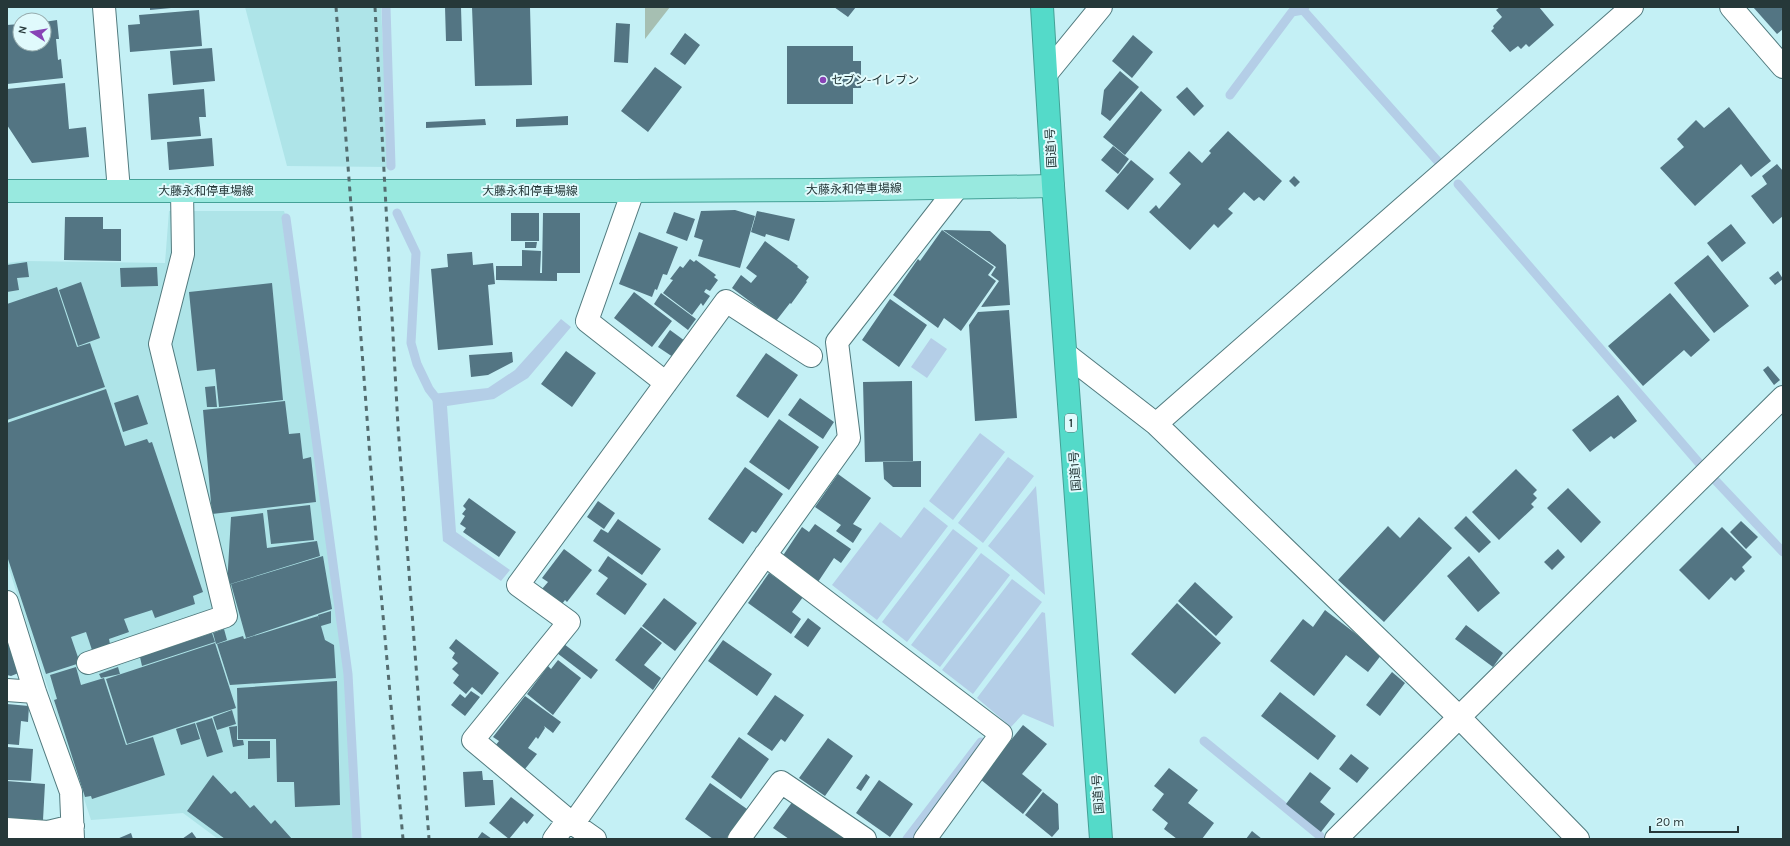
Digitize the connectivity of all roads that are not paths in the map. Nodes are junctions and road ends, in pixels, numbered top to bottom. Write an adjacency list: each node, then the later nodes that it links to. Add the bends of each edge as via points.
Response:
1 (104, 7): 11 (street)
2 (1042, 7): 7 (highway, 国道1号 / 1)
3 (1101, 7): 7 (street)
4 (1632, 7): 18 (street)
5 (1731, 7): 6 (street)
6 (1783, 67)
7 (1047, 73): 8 (highway, 国道1号 / 1)
8 (1053, 186): 9 (main road, 大藤永和停車場線); 14 (highway, 国道1号 / 1)
9 (957, 188): 13 (main road, 大藤永和停車場線); 19 (street, via 837,342 849,438)
10 (7, 191): 11 (main road, 大藤永和停車場線)
11 (119, 191): 12 (main road, 大藤永和停車場線)
12 (182, 191): 13 (main road, 大藤永和停車場線); 21 (street, via 183,254 160,344 226,616)
13 (633, 191): 16 (street, via 587,321)
14 (1066, 355): 18 (street); 33 (highway, 国道1号 / 1)
15 (811, 356): 16 (street, via 726,301)
16 (666, 383): 25 (street, via 518,585 569,622 473,740)
17 (1783, 397): 24 (street)
18 (1156, 424): 24 (street)
19 (765, 555): 25 (street); 32 (street, via 1002,734)
20 (7, 602): 23 (street)
21 (88, 663)
22 (7, 690): 23 (street)
23 (36, 692): 27 (street, via 71,792)
24 (1459, 717): 34 (street); 35 (street)
25 (570, 822): 28 (street); 29 (street)
26 (7, 829): 27 (street)
27 (73, 832)
28 (554, 839)
29 (595, 839)
30 (739, 839): 31 (street, via 781,782)
31 (865, 839)
32 (925, 839)
33 (1101, 839)
34 (1336, 839)
35 (1578, 839)

